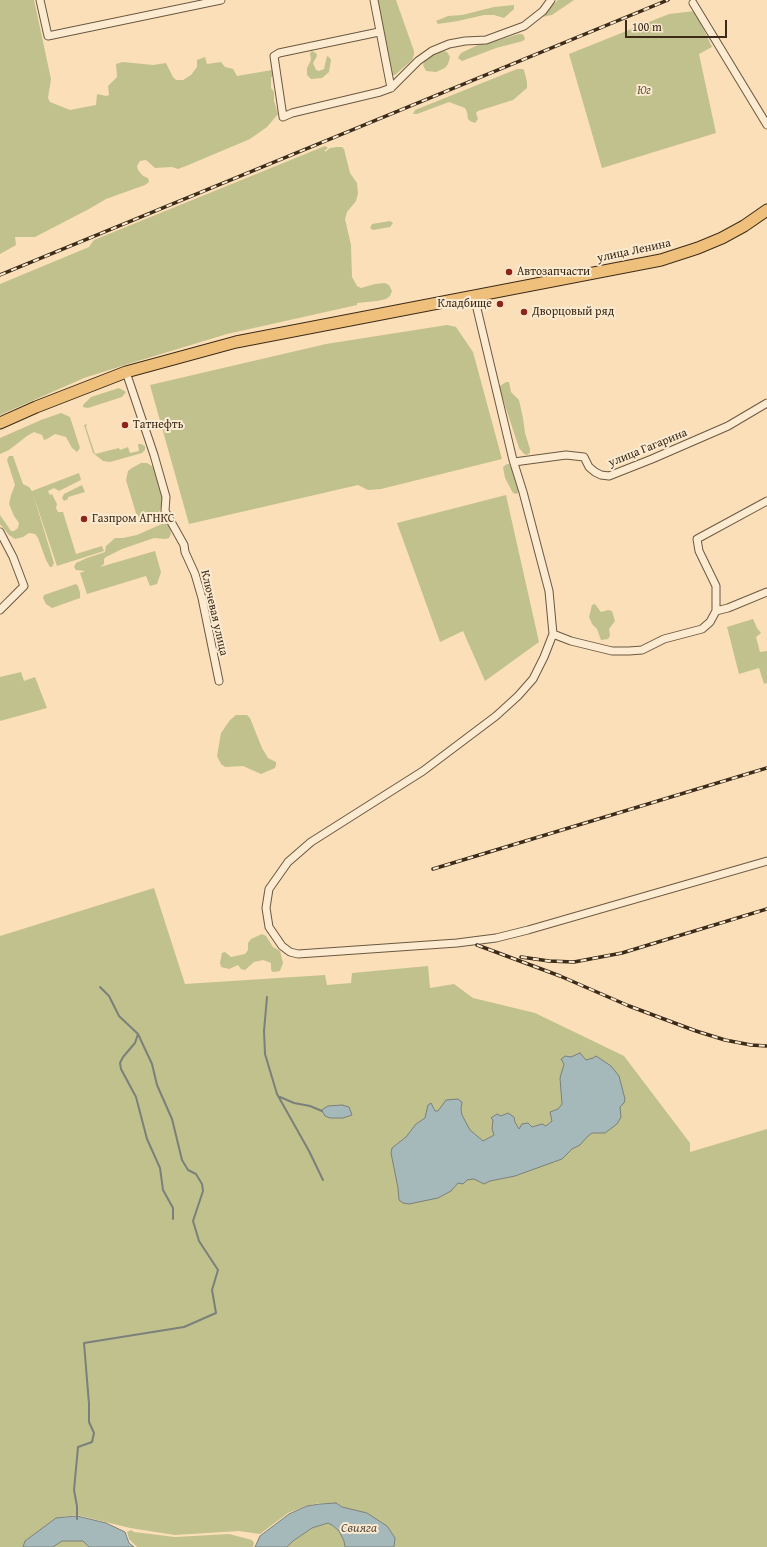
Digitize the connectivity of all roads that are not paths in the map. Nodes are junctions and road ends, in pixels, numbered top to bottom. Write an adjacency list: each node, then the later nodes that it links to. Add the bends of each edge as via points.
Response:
1 (40, 0): 2 (street, via 48,36)
2 (221, 0)
3 (374, 0): 6 (street)
4 (550, 0): 7 (street, via 543,11 524,26 506,34 486,40 465,40 432,50)
5 (693, 3): 8 (street)
6 (380, 32): 7 (street); 7 (street, via 274,56 283,117)
7 (391, 88)
8 (767, 125)
9 (767, 210): 10 (main road, улица Ленина, via 722,238 661,260)
10 (474, 296): 11 (main road, улица Ленина, via 236,342); 14 (street)
11 (126, 372): 13 (main road, улица Ленина); 21 (street, Ключевая улица, via 154,455 166,498 165,511 184,545 202,598)
12 (767, 402): 14 (street, улица Гагарина, via 728,426 609,476 595,472 584,457 566,455)
13 (0, 423)
14 (514, 462): 20 (street, via 549,591)
15 (767, 501): 19 (street, via 697,539 699,551 716,586)
16 (0, 532): 18 (street, via 24,586)
17 (767, 592): 19 (street)
18 (0, 610)
19 (716, 611): 20 (street, via 710,622 702,629 664,639 642,650 612,651)
20 (553, 634): 22 (street, via 533,679 496,716 423,771 311,842 288,862 269,889 267,899 269,927 282,946 298,954 496,938)
21 (219, 680)
22 (767, 861)

